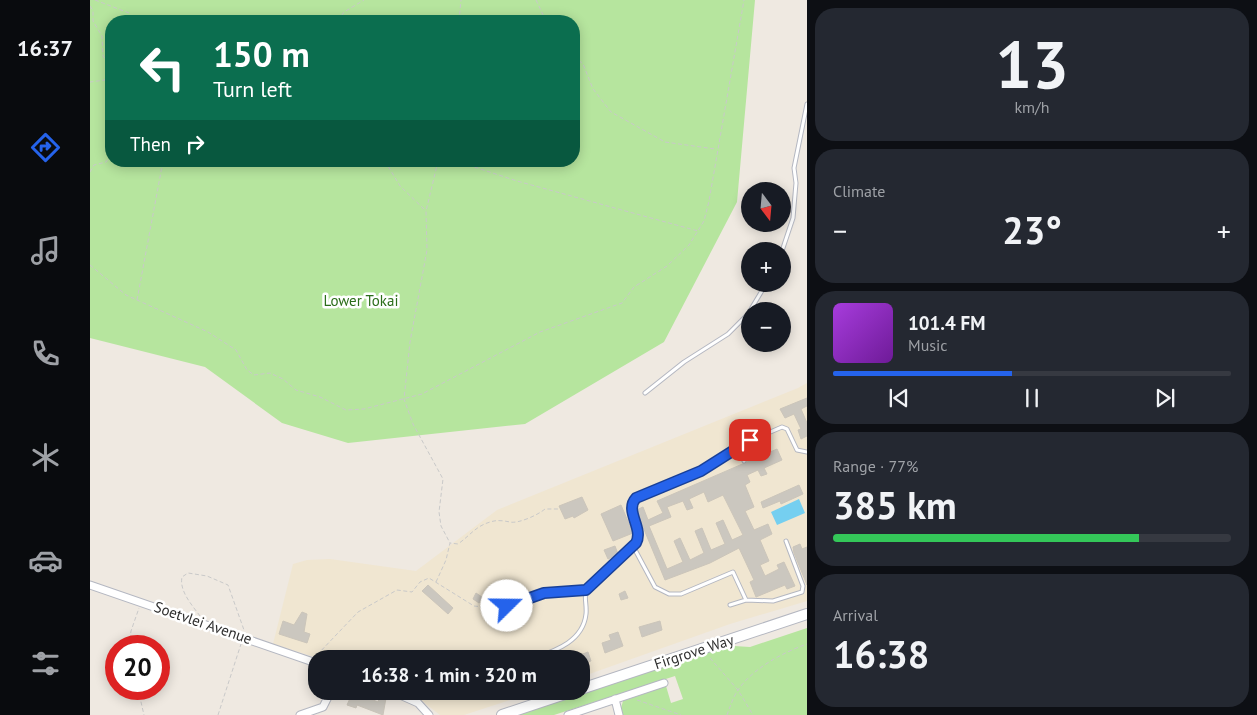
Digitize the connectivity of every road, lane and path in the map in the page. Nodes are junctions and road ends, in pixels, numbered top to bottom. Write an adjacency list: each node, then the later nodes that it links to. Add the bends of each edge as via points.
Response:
1 (95, 0): 7 (path)
2 (364, 0): 8 (path)
3 (461, 0): 9 (path)
4 (536, 0): 10 (path)
5 (744, 0): 16 (path)
6 (90, 6): 11 (path, via 93,21 102,36)
7 (130, 15)
8 (342, 15)
9 (460, 15)
10 (543, 15)
11 (105, 59)
12 (580, 61): 16 (path, via 593,89 611,112 665,142)
13 (105, 80): 14 (path)
14 (90, 82)
15 (807, 104): 25 (lane, via 794,168 793,218)
16 (716, 149): 24 (path, via 709,201)
17 (105, 162): 22 (path, via 98,162)
18 (162, 167): 28 (path)
19 (389, 167): 23 (path, via 400,186)
20 (437, 167): 23 (path)
21 (474, 167): 24 (path)
22 (90, 172)
23 (426, 211): 30 (path, via 427,250 410,342)
24 (698, 231): 30 (path, via 689,245 666,266 634,287 622,302 540,332 422,394)
25 (785, 242)
26 (90, 265): 28 (path)
27 (761, 292): 29 (lane, via 748,314 728,334 684,362)
28 (136, 300): 30 (path, via 208,332 236,350 254,375 270,373 296,390 346,410)
29 (645, 393)
30 (404, 399): 36 (path, via 443,479 439,512)
31 (738, 446): 32 (lane, via 782,427 787,429 797,450); 33 (lane); 37 (lane, via 701,471 636,498 632,503 632,513 639,534)
32 (807, 452)
33 (744, 461)
34 (558, 509): 36 (path, via 545,509 538,516 516,522 494,521 474,529 458,544)
35 (786, 541): 41 (lane, via 804,586 802,592 772,601)
36 (450, 543): 38 (path)
37 (633, 546): 40 (lane); 41 (lane, via 649,578 659,590 681,594 733,572)
38 (436, 582): 44 (path, via 474,606); 51 (path, via 424,579 412,592 397,590 372,603 358,612)
39 (90, 585): 42 (street, Soetvlei Avenue)
40 (586, 590): 44 (lane, via 544,593); 52 (lane, via 586,616 572,639)
41 (746, 600): 43 (lane)
42 (141, 602): 47 (street, Soetvlei Avenue); 48 (path)
43 (730, 605)
44 (502, 610): 46 (lane)
45 (807, 614): 56 (street, Firgrove Way)
46 (488, 618)
47 (207, 624): 49 (street, Soetvlei Avenue); 49 (path, via 181,583 182,577 188,573 207,576 228,585)
48 (130, 635)
49 (244, 637): 54 (street, Soetvlei Avenue); 65 (path)
50 (807, 644): 57 (path, via 754,674)
51 (325, 650)
52 (557, 650)
53 (710, 658): 57 (path)
54 (308, 660)
55 (664, 683): 58 (street)
56 (590, 686)
57 (738, 690): 72 (path); 73 (path)
58 (624, 696): 59 (street); 71 (path)
59 (615, 699): 69 (street); 70 (street)
60 (141, 700): 64 (path)
61 (327, 700): 66 (street, via 323,707)
62 (411, 700): 67 (street)
63 (547, 700): 68 (street)
64 (144, 715)
65 (218, 715)
66 (300, 715)
67 (429, 715)
68 (502, 715)
69 (568, 715)
70 (619, 715)
71 (681, 715)
72 (727, 715)
73 (753, 715)

